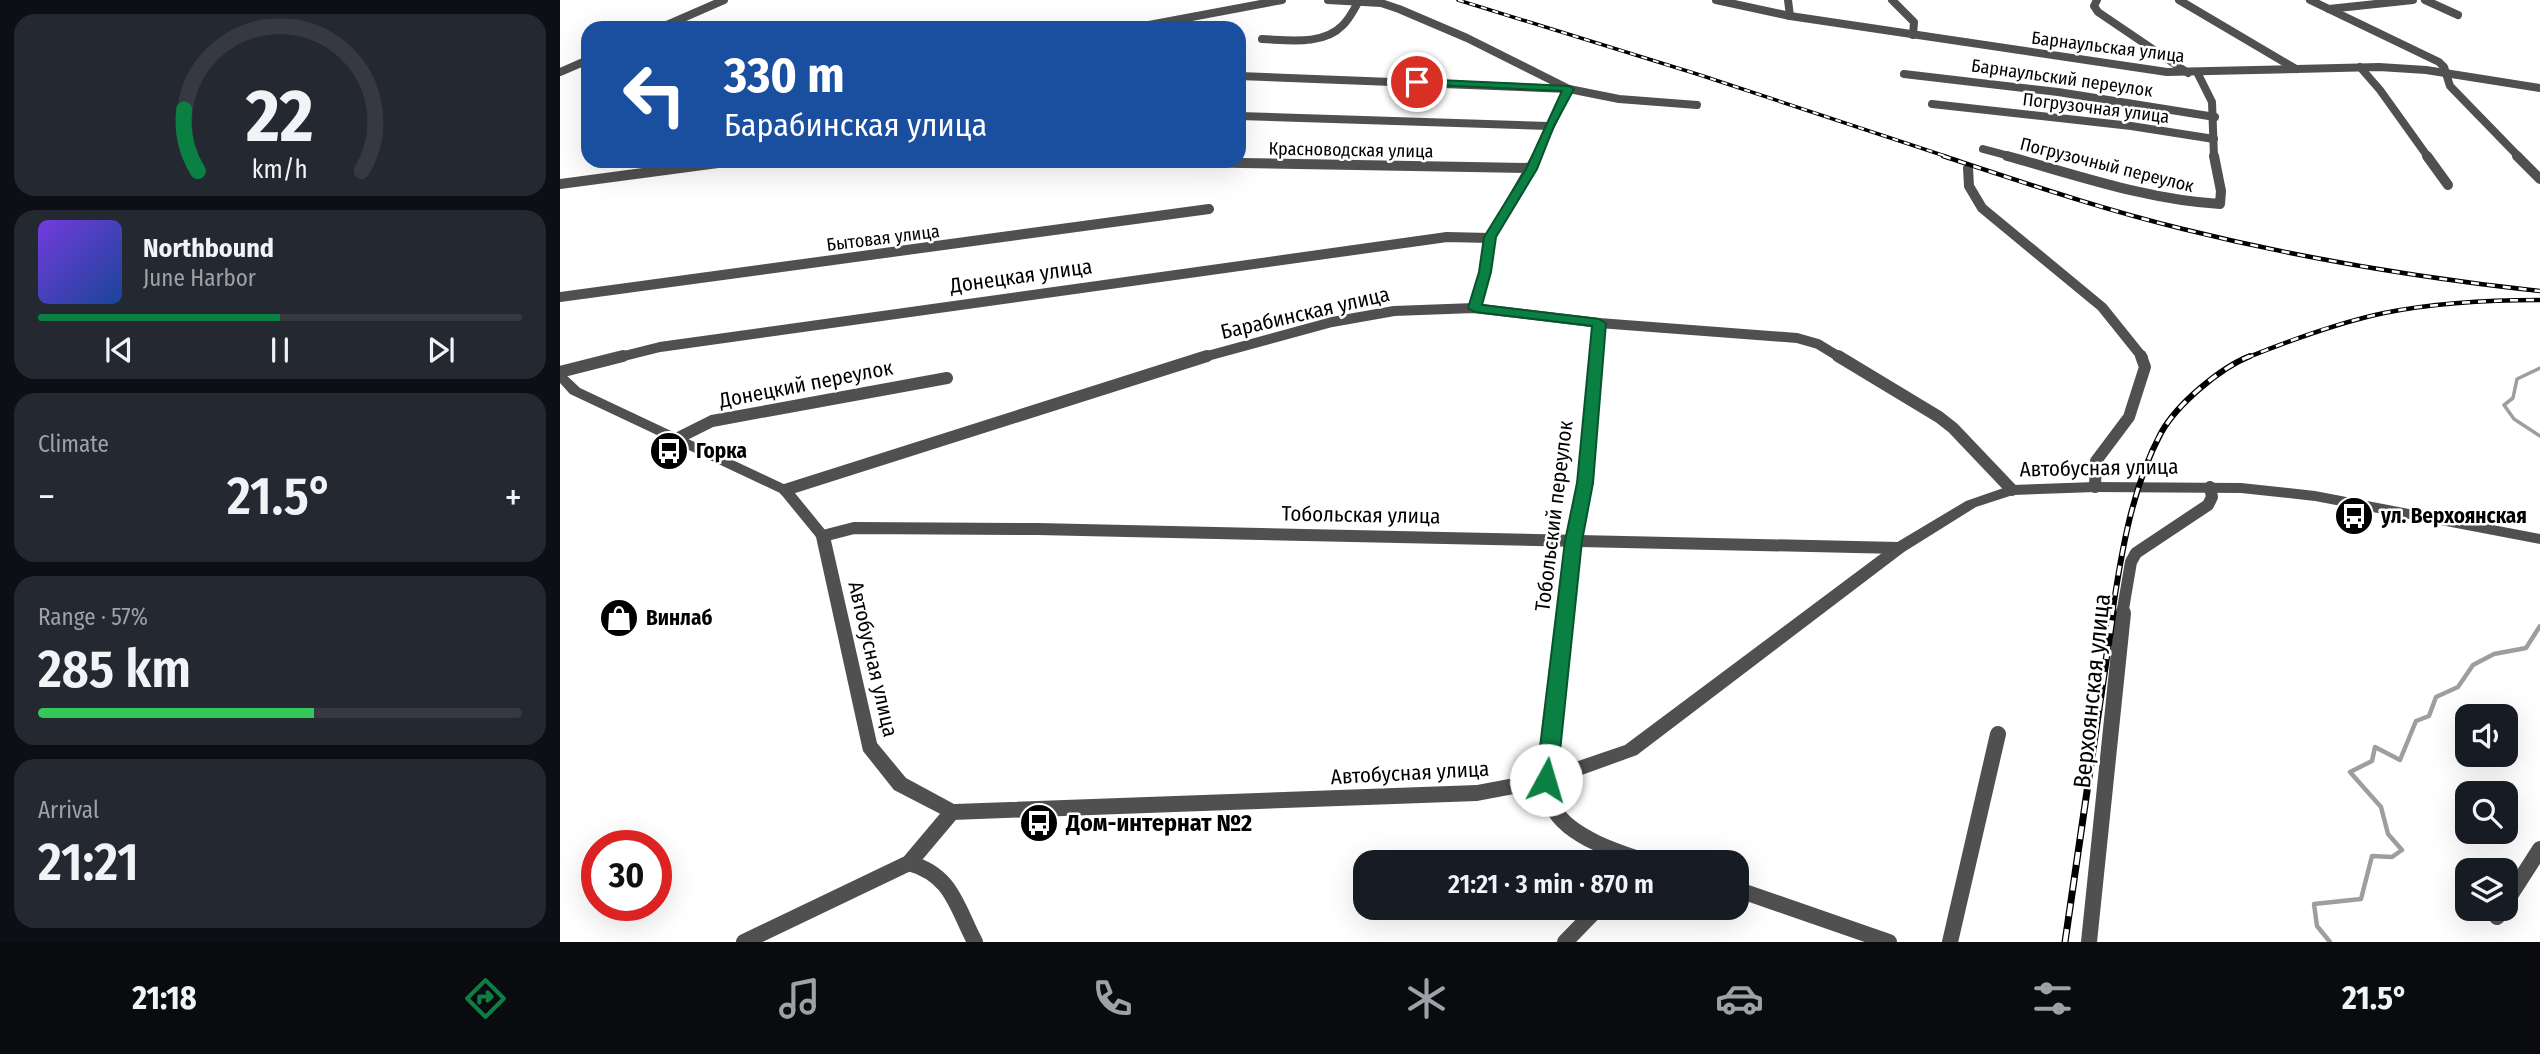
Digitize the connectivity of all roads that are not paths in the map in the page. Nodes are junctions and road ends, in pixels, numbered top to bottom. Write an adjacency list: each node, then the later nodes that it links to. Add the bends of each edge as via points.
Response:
1 (724, 0): 16 (street)
2 (1283, 0): 17 (street)
3 (1328, 0): 12 (street)
4 (1716, 0): 15 (street, Барнаульская улица)
5 (1788, 0): 15 (street)
6 (1892, 0): 18 (street, via 1914,22)
7 (2096, 0): 26 (street, via 2098,12)
8 (2179, 0): 22 (street)
9 (2310, 0): 13 (street)
10 (2413, 0): 13 (street)
11 (2425, 0): 14 (street)
12 (1359, 1): 19 (street, via 1343,24 1322,37); 29 (street, via 1381,3 1434,23)
13 (2328, 9): 24 (street, via 2434,60 2444,67)
14 (2458, 15)
15 (1790, 16): 18 (street, Барнаульская улица)
16 (676, 21)
17 (1170, 21)
18 (1913, 35): 26 (street, Барнаульская улица)
19 (1262, 39)
20 (581, 63): 23 (street)
21 (2360, 67): 22 (street, Барнаульская улица); 24 (street, Барнаульская улица); 43 (street)
22 (2296, 69): 26 (street, Барнаульская улица)
23 (560, 72)
24 (2443, 72): 28 (street, Барнаульская улица); 41 (street, via 2450,86)
25 (1904, 74): 33 (street, Барнаульский переулок)
26 (2193, 74): 33 (street, via 2208,88)
27 (1246, 76): 29 (street)
28 (2540, 88)
29 (1569, 89): 31 (street, via 1619,99); 34 (street)
30 (1932, 104): 35 (street, Погрузочная улица)
31 (1697, 105)
32 (1246, 116): 34 (street)
33 (2216, 117): 35 (street)
34 (1549, 126): 40 (street)
35 (2214, 139): 36 (street, Погрузочный переулок, via 2222,200 2208,205 2151,196)
36 (1983, 149)
37 (1246, 163): 40 (street, Красноводская улица)
38 (680, 168): 42 (street)
39 (1968, 168): 53 (street, via 1969,186 1982,208 2102,307 2145,361 2129,417 2096,461)
40 (1532, 169): 45 (street)
41 (2540, 179)
42 (560, 184)
43 (2448, 185)
44 (1209, 209): 46 (street, Бытовая улица)
45 (1490, 237): 47 (street); 49 (street, Донецкая улица, via 1447,237 660,347)
46 (560, 297)
47 (1475, 308): 48 (street, Барабинская улица); 54 (street, Барабинская улица, via 1394,311 1295,332 1120,381)
48 (1599, 323): 55 (street, Барабинская улица, via 1797,338 1818,344 1939,417); 58 (street, Тобольский переулок, via 1585,483)
49 (560, 374): 51 (street, Автобусная улица, via 575,391)
50 (947, 378): 51 (street, Донецкий переулок, via 712,421)
51 (676, 439): 54 (street, Автобусная улица)
52 (2210, 486): 53 (street, Автобусная улица); 57 (street, Автобусная улица, via 2315,496); 74 (street, Верхоянская улица, via 2208,505 2131,562 2119,635)
53 (2095, 487): 55 (street, Автобусная улица)
54 (785, 490): 56 (street, Автобусная улица)
55 (2012, 490): 59 (street, Автобусная улица, via 1971,504)
56 (823, 536): 58 (street, Тобольская улица, via 855,528 1037,528); 62 (street, Автобусная улица, via 869,746 900,784)
57 (2540, 540)
58 (1573, 541): 59 (street, Тобольская улица); 61 (street, Тобольский переулок)
59 (1899, 548): 61 (street, Автобусная улица, via 1631,750)
60 (1998, 734): 73 (street)
61 (1546, 780): 62 (street, Автобусная улица, via 1477,793); 64 (street, Тобольский переулок, via 1557,814)
62 (952, 813): 65 (street)
63 (2540, 849): 66 (street)
64 (1608, 850)
65 (909, 863): 69 (street); 70 (street, via 929,866 950,889)
66 (2518, 884)
67 (1749, 894): 72 (street)
68 (1586, 920): 71 (street)
69 (744, 942)
70 (975, 942)
71 (1565, 942)
72 (1889, 942)
73 (1950, 942)
74 (2089, 942)

